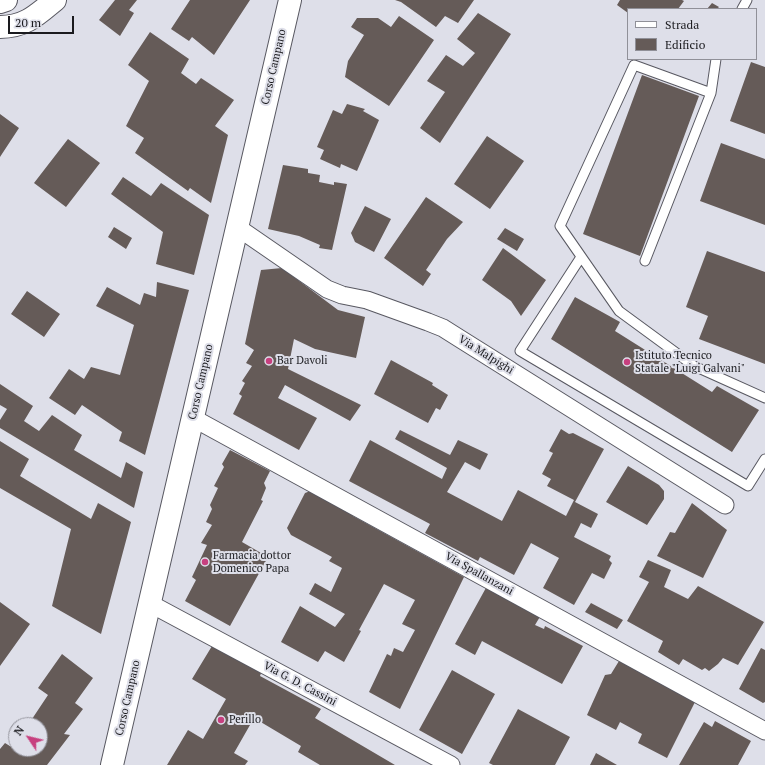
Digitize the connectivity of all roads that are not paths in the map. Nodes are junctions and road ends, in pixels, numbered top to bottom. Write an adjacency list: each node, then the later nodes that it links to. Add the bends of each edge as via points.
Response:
1 (6, 0): 4 (main road)
2 (55, 0): 5 (main road, via 35,16 18,25)
3 (290, 0): 8 (main road, Corso Campano)
4 (0, 2)
5 (0, 27)
6 (716, 60): 7 (lane)
7 (710, 92): 9 (lane, via 634,65 560,226); 10 (lane)
8 (237, 227): 12 (main road, Corso Campano); 14 (street, Via Malpighi, via 327,289 367,300 443,328)
9 (581, 257): 11 (lane, via 619,312 694,366); 13 (lane, via 520,351 748,486)
10 (645, 261)
11 (765, 398)
12 (193, 418): 15 (main road, Corso Campano); 16 (street, Via Spallanzani)
13 (765, 459)
14 (725, 505)
15 (149, 603): 17 (main road, Corso Campano); 18 (street, Via G. D. Cassini)
16 (765, 731)
17 (112, 765)
18 (451, 765)

